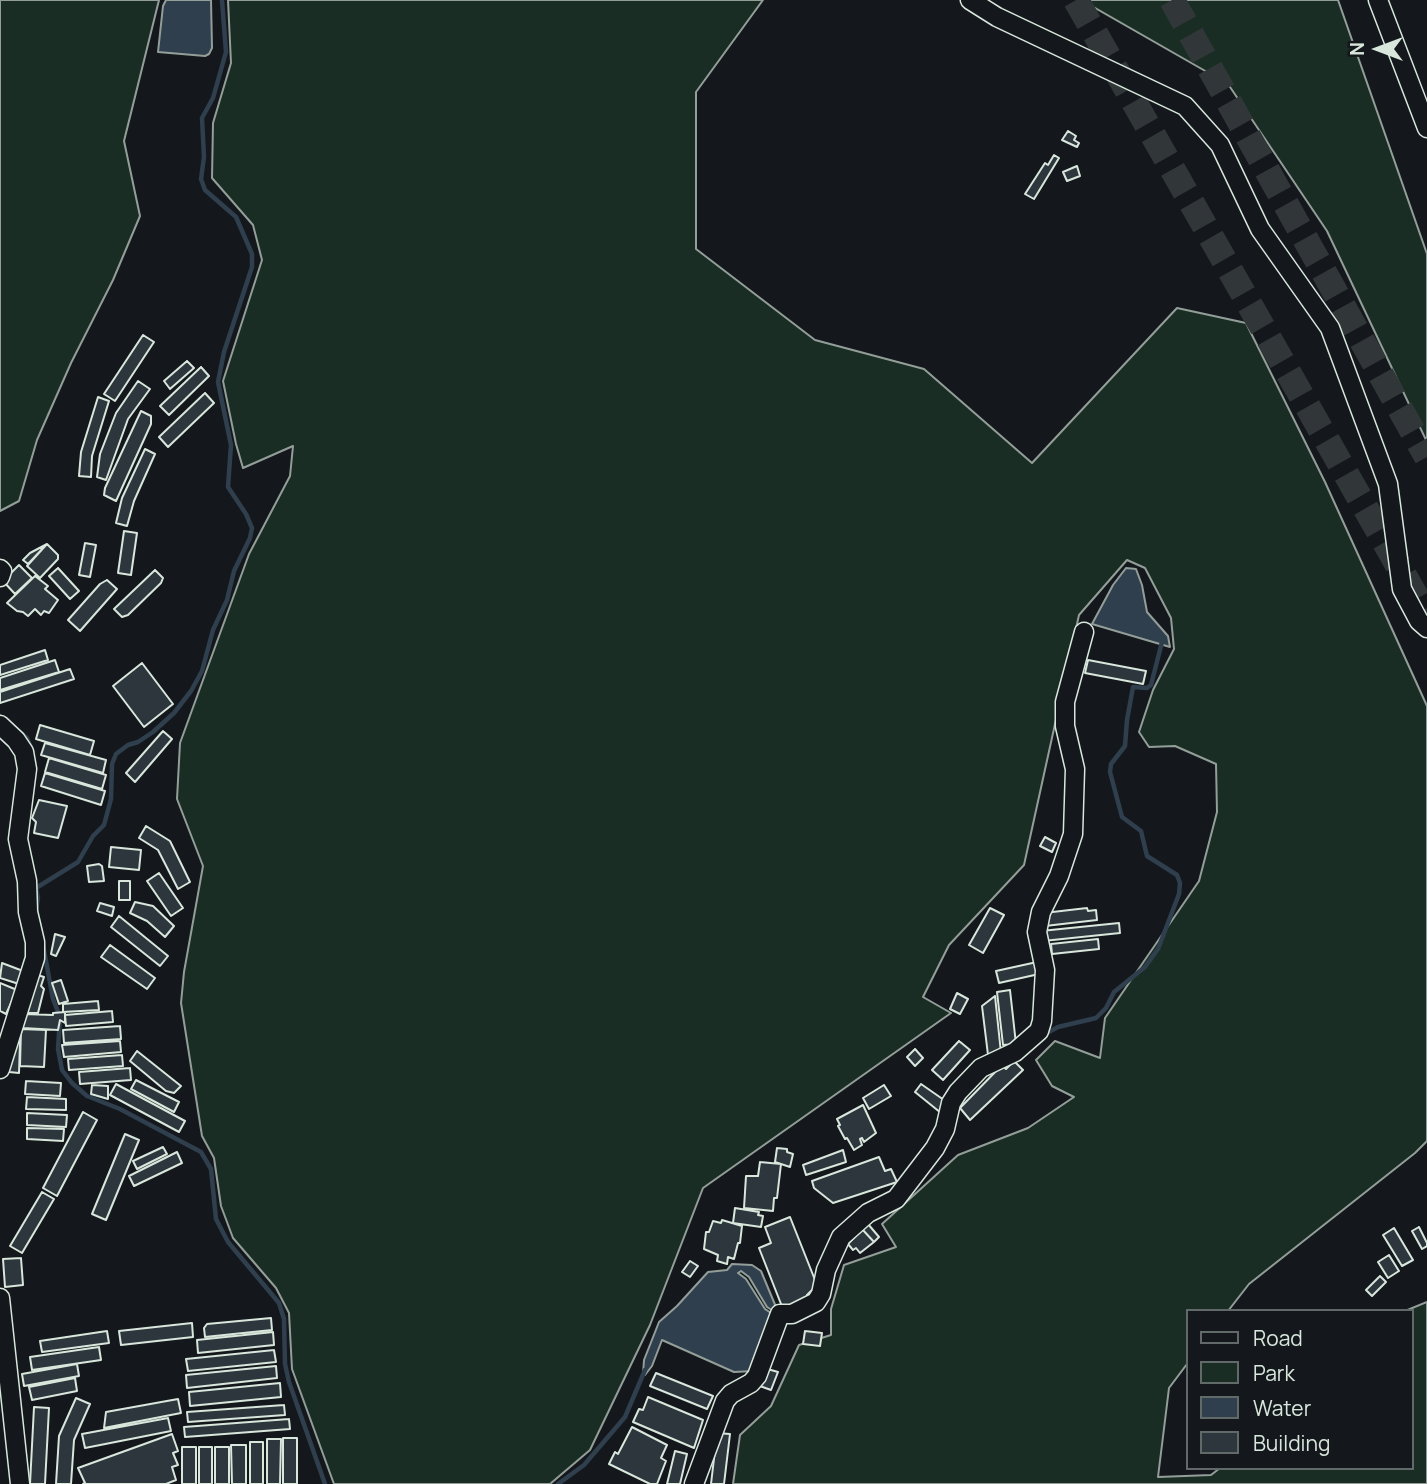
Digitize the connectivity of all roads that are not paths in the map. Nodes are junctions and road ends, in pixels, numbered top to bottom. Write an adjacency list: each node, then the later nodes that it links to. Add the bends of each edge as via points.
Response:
1 (970, 0): 6 (street, via 1185,107 1220,145 1260,229 1330,328 1388,484 1402,589)
2 (1378, 0): 3 (street)
3 (1427, 128)
4 (0, 569): 5 (street)
5 (0, 577)
6 (1427, 628)
7 (1084, 632): 12 (street, via 1065,702 1065,726 1075,769 1073,834 1037,932 1045,970 1039,1031 1015,1052 981,1068 958,1091 935,1149 896,1199 868,1213 841,1237 816,1302 792,1314 780,1314 757,1376 725,1401)
8 (0, 725): 9 (street, via 24,752 27,769 18,839 35,942 35,958)
9 (0, 1069)
10 (0, 1297): 11 (street)
11 (20, 1484)
12 (694, 1484)

